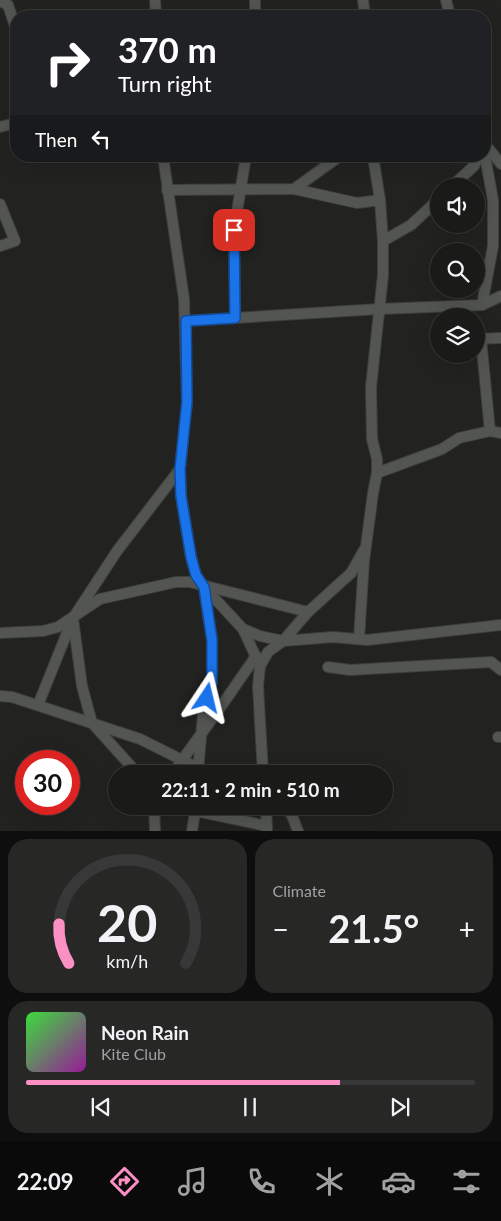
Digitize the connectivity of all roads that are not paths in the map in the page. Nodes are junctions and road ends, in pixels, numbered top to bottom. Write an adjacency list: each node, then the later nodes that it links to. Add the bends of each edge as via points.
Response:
1 (0, 1): 2 (street, via 8,5)
2 (10, 11)
3 (491, 152): 10 (street)
4 (164, 162): 13 (street)
5 (245, 162): 14 (street)
6 (332, 162): 12 (street)
7 (374, 162): 15 (street)
8 (476, 162): 11 (street)
9 (486, 162): 21 (street, via 493,200 493,246)
10 (501, 164)
11 (461, 178)
12 (294, 189): 14 (street); 15 (street, via 357,203)
13 (167, 190): 14 (street); 24 (street)
14 (241, 190): 23 (street, via 234,230)
15 (380, 200): 18 (street)
16 (0, 204): 19 (street, via 15,241)
17 (430, 207): 18 (street, via 411,225)
18 (383, 241): 22 (street)
19 (0, 246)
20 (501, 296): 21 (street)
21 (482, 305): 22 (street)
22 (379, 309): 23 (street); 31 (street, via 370,387)
23 (235, 318): 24 (street)
24 (186, 321): 30 (street, via 187,402)
25 (501, 338): 26 (street)
26 (485, 339)
27 (481, 363): 28 (street)
28 (490, 431): 29 (street); 31 (street, via 459,438 442,449)
29 (501, 433)
30 (180, 469): 33 (street, via 191,557 196,575); 35 (street, via 117,551)
31 (377, 473): 32 (street)
32 (366, 546): 34 (street, via 351,573); 39 (street)
33 (204, 587): 34 (street); 35 (street, via 176,582 100,599); 37 (street); 47 (street, via 212,640 212,682)
34 (308, 612): 40 (street)
35 (73, 618): 38 (street, via 58,627); 45 (street); 46 (street, via 82,686)
36 (501, 624): 39 (street)
37 (243, 630): 40 (street); 41 (street)
38 (0, 633)
39 (359, 639): 40 (street)
40 (283, 641): 41 (street)
41 (258, 661): 47 (street); 53 (street)
42 (328, 668): 43 (street, via 350,670 491,662)
43 (501, 670)
44 (0, 696): 45 (street)
45 (38, 705): 46 (street)
46 (92, 723): 48 (street, via 140,739); 49 (street)
47 (202, 733): 48 (street); 52 (street)
48 (182, 759): 50 (street); 51 (street)
49 (130, 765)
50 (178, 765)
51 (191, 765)
52 (199, 765)
53 (263, 765)
54 (154, 815): 60 (street)
55 (192, 815): 61 (street)
56 (218, 815): 59 (street)
57 (266, 815): 59 (street)
58 (292, 815): 62 (street)
59 (267, 828)
60 (155, 831)
61 (192, 831)
62 (298, 831)

